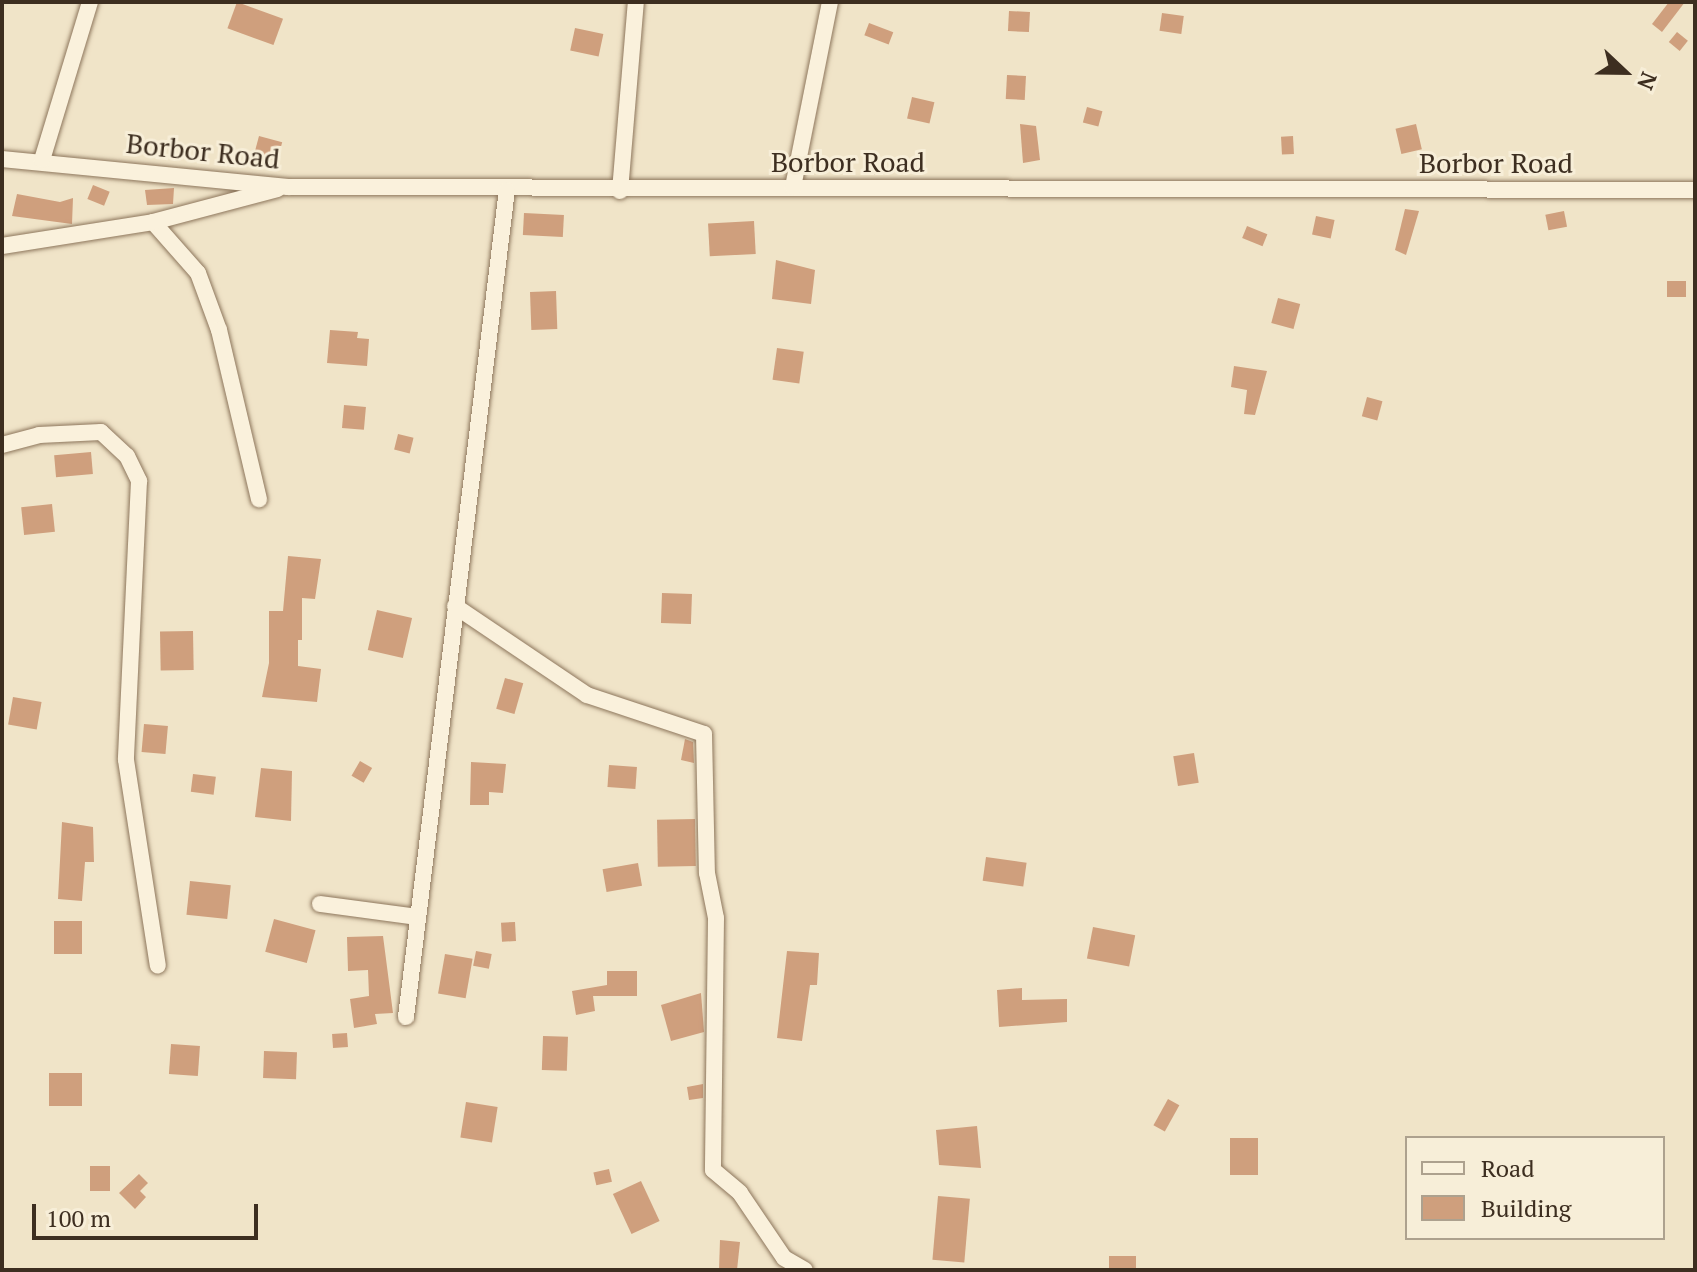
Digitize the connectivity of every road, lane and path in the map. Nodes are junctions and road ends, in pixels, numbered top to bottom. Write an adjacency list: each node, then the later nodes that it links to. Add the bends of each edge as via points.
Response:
1 (90, 2): 5 (street)
2 (636, 2): 10 (street)
3 (830, 2): 7 (street)
4 (2, 159): 5 (street, Borbor Road)
5 (42, 160): 6 (street, Borbor Road)
6 (288, 187): 8 (street, Borbor Road); 11 (street)
7 (793, 187): 9 (street, Borbor Road); 10 (street, Borbor Road)
8 (507, 190): 10 (street, Borbor Road); 15 (street)
9 (1695, 190)
10 (620, 191)
11 (153, 222): 12 (street); 14 (street, via 198,273 219,330)
12 (2, 246)
13 (2, 445): 18 (street, via 39,435 101,432 127,456 139,481 126,760)
14 (259, 499)
15 (455, 606): 17 (street); 20 (street, via 587,695 704,734 707,873 716,918 713,1170 740,1193 784,1258)
16 (320, 904): 17 (street)
17 (417, 917): 19 (street)
18 (158, 966)
19 (406, 1017)
20 (805, 1270)

